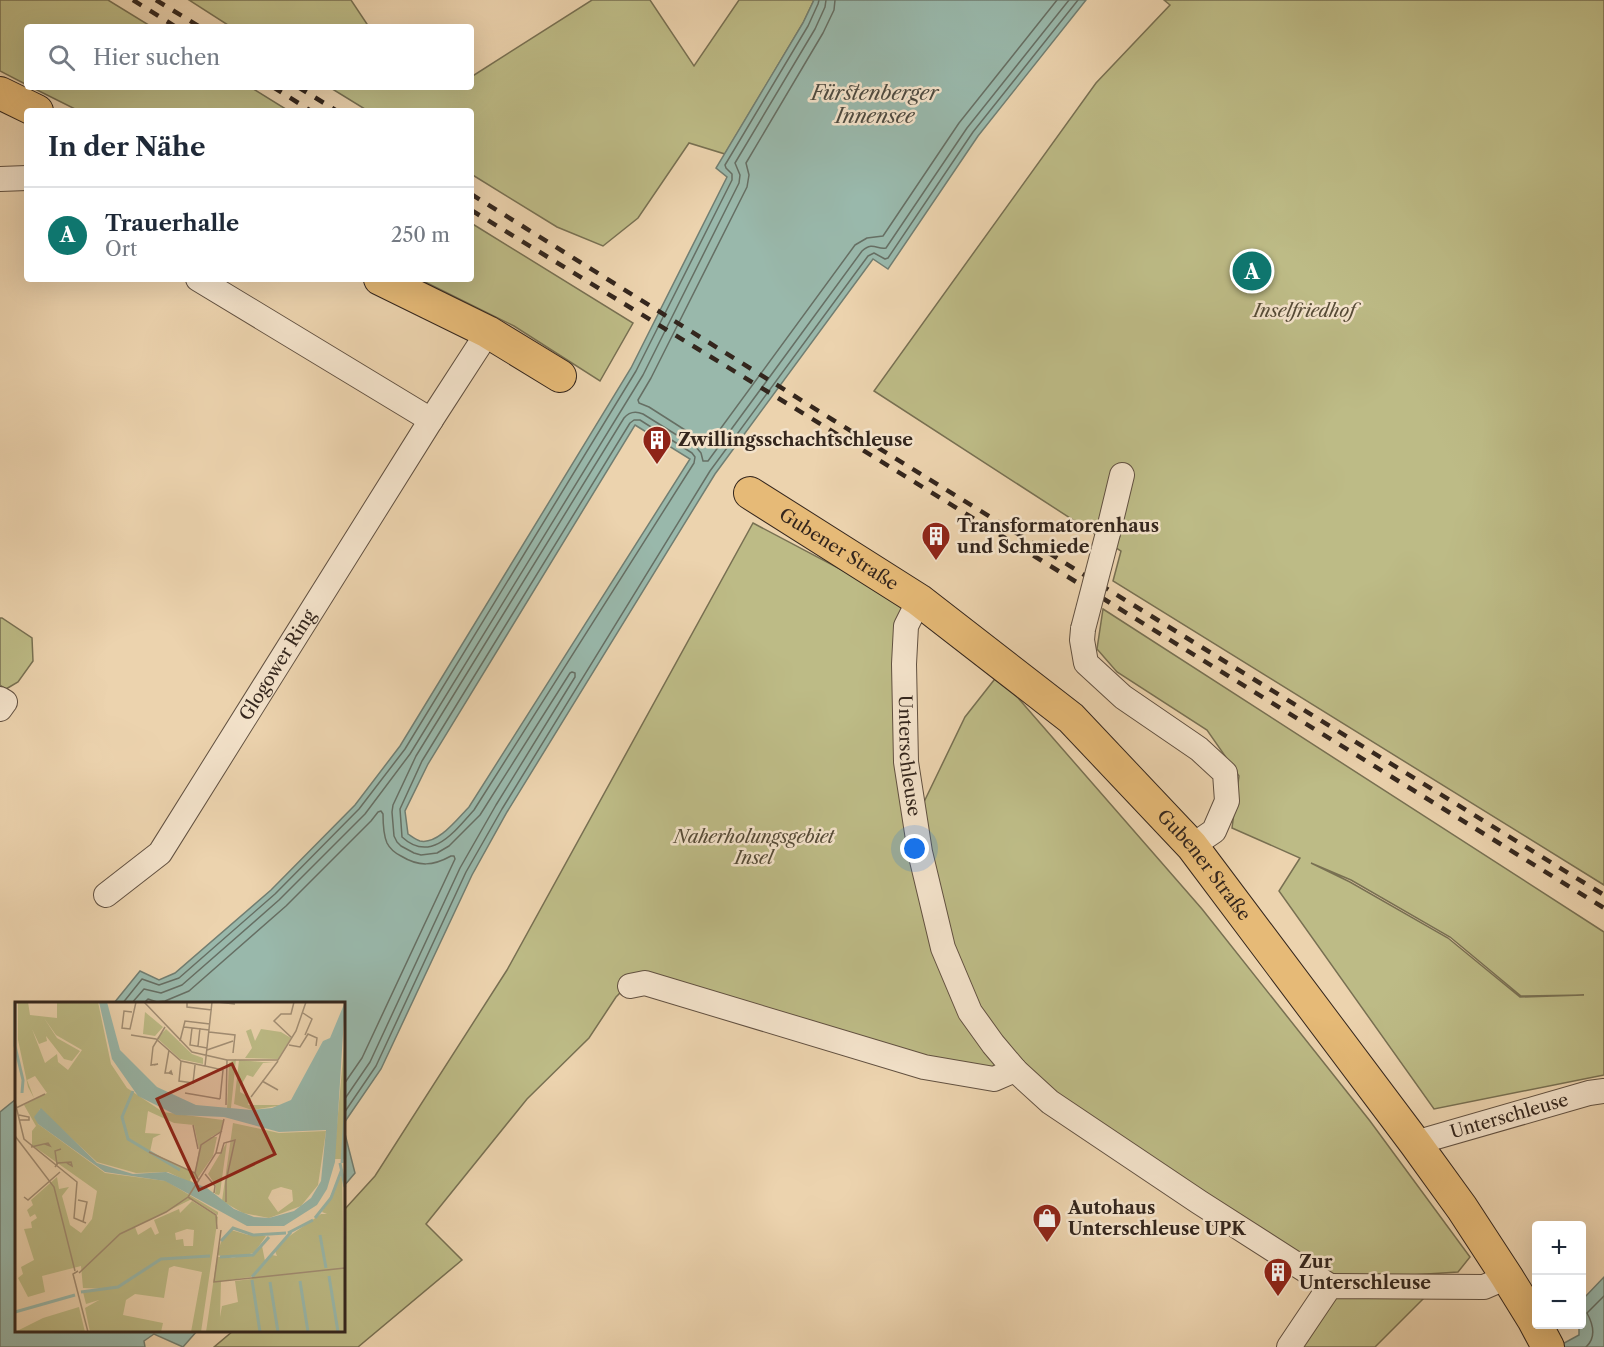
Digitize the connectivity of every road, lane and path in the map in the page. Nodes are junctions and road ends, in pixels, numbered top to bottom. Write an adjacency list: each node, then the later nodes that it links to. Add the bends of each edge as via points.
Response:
1 (0, 93): 2 (main road)
2 (31, 108)
3 (24, 178): 4 (street)
4 (0, 179)
5 (203, 282): 9 (street)
6 (386, 282): 7 (main road)
7 (488, 332): 8 (main road); 9 (street, Glogower Ring)
8 (560, 376)
9 (431, 420): 16 (street, Glogower Ring, via 160,853)
10 (1122, 475): 15 (street, bridge, via 1083,629 1086,663 1123,697 1198,749 1225,773 1227,801 1214,831)
11 (750, 493): 12 (main road, Gubener Straße)
12 (919, 600): 15 (main road, Gubener Straße, via 1071,718); 18 (street, Unterschleuse, via 906,626 904,664 906,762 920,852 943,948 970,1012)
13 (0, 699): 14 (street, via 5,702)
14 (0, 709)
15 (1192, 846): 20 (main road, Gubener Straße)
16 (106, 895)
17 (630, 986): 18 (street, via 645,983 924,1067 994,1079)
18 (1015, 1070): 22 (street, Unterschleuse, via 1050,1102)
19 (1604, 1090): 20 (street, Unterschleuse)
20 (1415, 1143): 21 (main road, Gubener Straße)
21 (1507, 1277): 22 (street, via 1484,1287); 23 (main road, Gubener Straße)
22 (1330, 1286): 24 (street)
23 (1546, 1344)
24 (1288, 1347)

